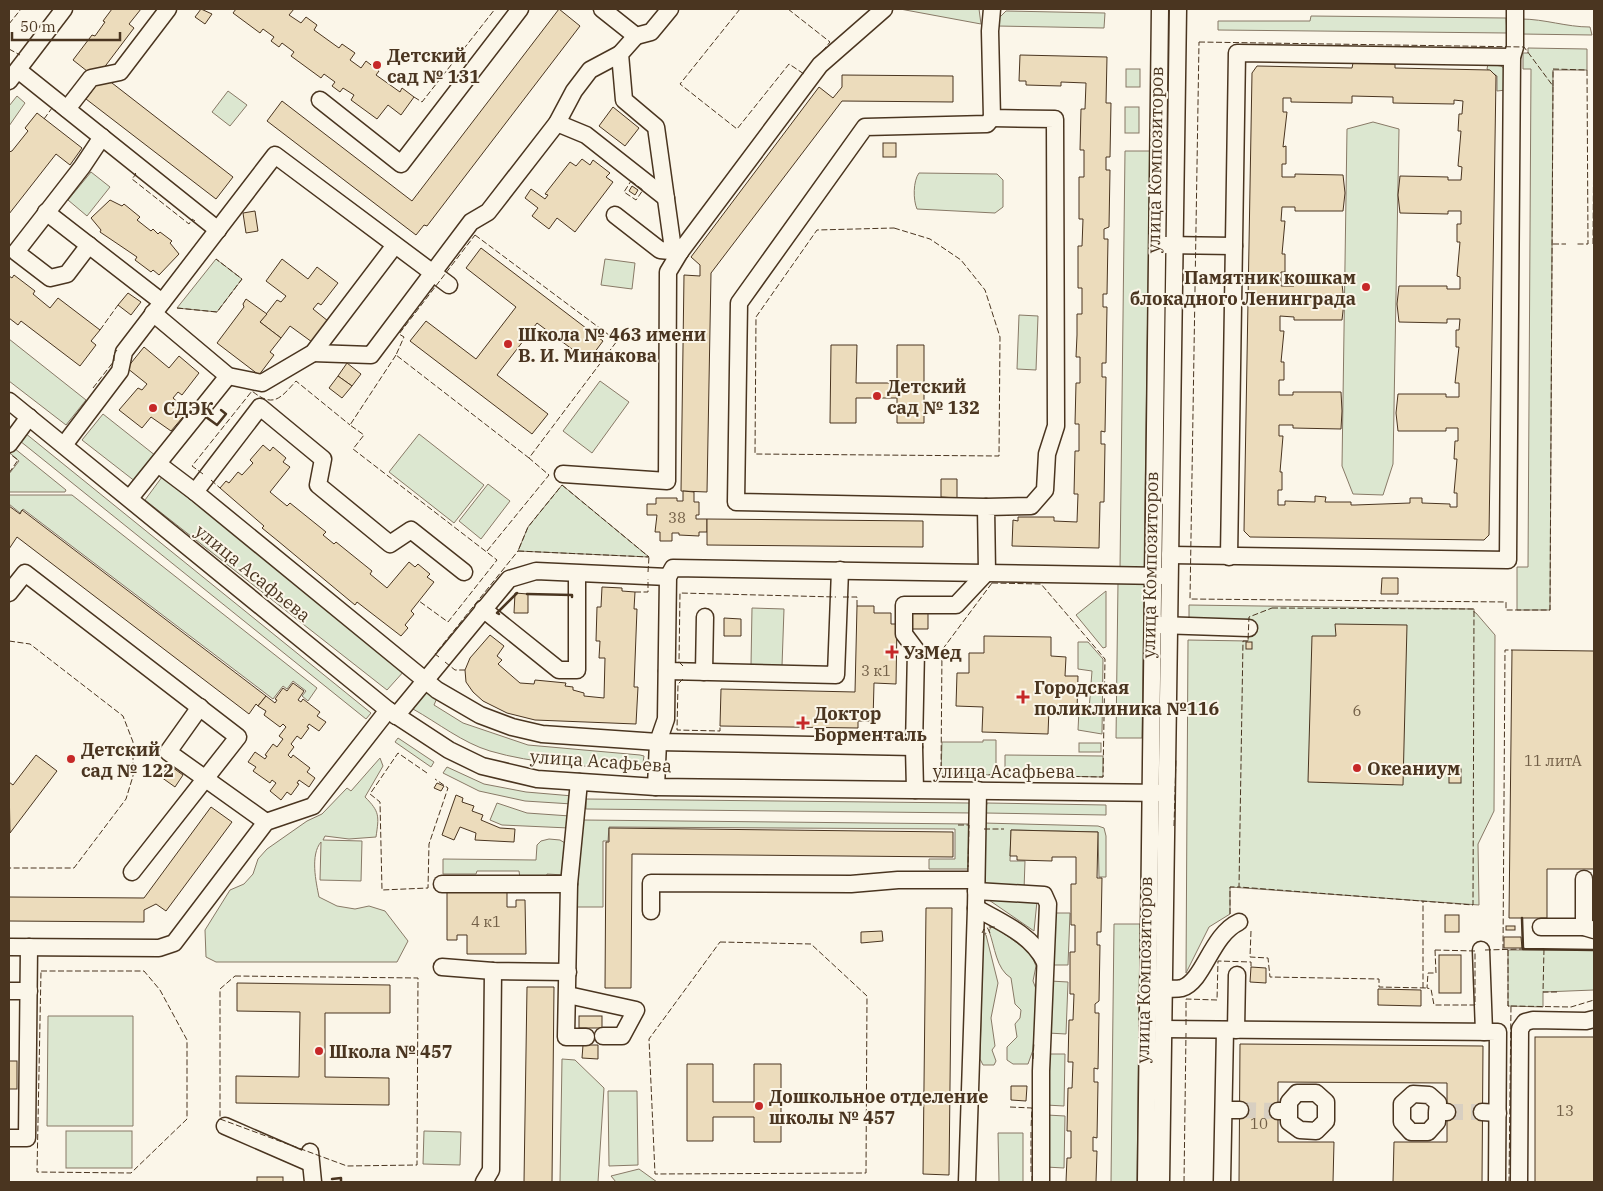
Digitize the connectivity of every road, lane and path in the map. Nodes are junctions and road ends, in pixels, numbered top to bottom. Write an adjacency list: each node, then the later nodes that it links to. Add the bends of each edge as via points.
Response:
1 (64, 9): 14 (street)
2 (168, 9): 16 (street, via 120,72 91,78)
3 (520, 9): 15 (street, via 401,164)
4 (602, 9): 11 (street)
5 (670, 9): 11 (street, via 651,32)
6 (884, 9): 29 (street, via 817,63)
7 (992, 9): 17 (street)
8 (1160, 9): 26 (street, улица Композиторов)
9 (1178, 9): 27 (street, улица Композиторов)
10 (1515, 9): 13 (street)
11 (636, 36): 12 (street)
12 (620, 54): 18 (street, via 590,70); 20 (street, via 624,100 656,127)
13 (1512, 57): 28 (street, via 1237,53); 45 (street, via 1508,560)
14 (13, 76): 16 (street)
15 (320, 100)
16 (67, 110): 19 (street)
17 (992, 118): 43 (street, via 1055,119 1056,426 1047,454 1045,490 1031,506); 43 (street, via 987,124 865,127 739,304 738,333 736,502)
18 (557, 122): 20 (street, via 586,136); 30 (street, via 488,212 471,222)
19 (102, 137): 21 (street); 23 (street)
20 (666, 198): 29 (street, via 672,242)
21 (46, 212): 24 (street); 24 (street, via 16,252 50,278 67,274)
22 (615, 215): 29 (street, via 660,250)
23 (218, 230): 25 (street, via 275,155); 32 (street)
24 (89, 245): 32 (street)
25 (394, 245): 30 (street); 33 (street)
26 (1157, 245): 27 (street); 50 (street, улица Композиторов)
27 (1174, 245): 28 (street); 44 (street, улица Композиторов)
28 (1234, 246): 45 (street)
29 (680, 252): 40 (street, via 668,272 667,482)
30 (433, 274): 31 (street); 33 (street, via 371,355)
31 (449, 286)
32 (158, 307): 34 (street); 38 (street, via 124,352 120,371)
33 (313, 353): 34 (street, via 262,383)
34 (228, 376): 39 (street)
35 (9, 401): 36 (street, улица Асафьева)
36 (29, 417): 37 (street); 38 (street, улица Асафьева)
37 (9, 444)
38 (64, 445): 42 (street, улица Асафьева)
39 (158, 464): 41 (street); 42 (street)
40 (563, 474)
41 (195, 492): 47 (street, via 260,408 323,458 318,485 390,544 411,530); 59 (street)
42 (130, 498): 61 (street, улица Асафьева)
43 (986, 507): 48 (street)
44 (1170, 555): 45 (street); 50 (street, улица Композиторов)
45 (1229, 557)
46 (840, 570): 48 (street); 51 (street, via 673,568); 58 (street, via 836,675)
47 (464, 572)
48 (987, 572): 50 (street); 63 (street, via 956,605 904,605 904,634 916,650)
49 (577, 574): 51 (street); 53 (street, via 536,571 509,580); 53 (street, via 577,670 559,670)
50 (1161, 576): 55 (street, улица Композиторов)
51 (668, 577): 57 (street)
52 (9, 593): 60 (street, via 25,573)
53 (483, 609): 59 (street)
54 (705, 617): 58 (street)
55 (1161, 625): 56 (street); 69 (street, улица Композиторов)
56 (1249, 628)
57 (667, 671): 58 (street); 62 (street, via 666,719)
58 (704, 672)
59 (425, 680): 61 (street); 62 (street, via 458,704 512,727 542,734)
60 (200, 708): 64 (street, via 238,736); 64 (street, via 168,752)
61 (392, 713): 65 (street, улица Асафьева, via 449,750 482,766 537,779); 70 (street, via 313,806)
62 (658, 742): 63 (street); 66 (street)
63 (914, 747): 67 (street)
64 (206, 779): 70 (street); 71 (street)
65 (579, 782): 66 (street, улица Асафьева); 74 (street)
66 (656, 787): 67 (street, улица Асафьева)
67 (915, 790): 68 (street, улица Асафьева)
68 (978, 790): 69 (street, улица Асафьева); 75 (street)
69 (1159, 793): 89 (street, улица Композиторов)
70 (266, 822): 82 (street, via 174,943 159,948)
71 (132, 872)
72 (1584, 879): 80 (street)
73 (442, 884): 74 (street)
74 (568, 884): 87 (street)
75 (976, 885): 76 (street); 77 (street, via 898,880 851,884 651,884); 84 (street, via 1044,895 1048,904)
76 (976, 908): 84 (street, via 1021,934 1039,949); 101 (street)
77 (651, 911)
78 (1239, 922): 89 (street, via 1221,935 1191,983 1180,988)
79 (1541, 927): 80 (street)
80 (1589, 929)
81 (9, 947): 82 (street)
82 (29, 947): 91 (street)
83 (1481, 950): 96 (street)
84 (1045, 962): 102 (street)
85 (442, 967): 86 (street)
86 (493, 971): 87 (street); 100 (street, via 491,1170)
87 (568, 972): 92 (street)
88 (1237, 975): 95 (street)
89 (1156, 988): 94 (street, улица Композиторов); 103 (street, улица Композиторов)
90 (9, 991): 91 (street)
91 (29, 991): 98 (street, via 27,1138)
92 (568, 995): 92 (street, via 566,1038 622,1036 636,1010)
93 (1594, 1019): 107 (street, via 1533,1020 1525,1022 1520,1029)
94 (1163, 1029): 95 (street); 104 (street, улица Композиторов)
95 (1231, 1030): 96 (street); 105 (street, via 1232,1110)
96 (1484, 1032): 106 (street, via 1498,1032 1490,1113)
97 (225, 1126): 99 (street, via 310,1157)
98 (9, 1138)
99 (313, 1182)
100 (484, 1182)
101 (967, 1182)
102 (1041, 1182)
103 (1146, 1182)
104 (1161, 1182)
105 (1222, 1182)
106 (1497, 1182)
107 (1519, 1182)

